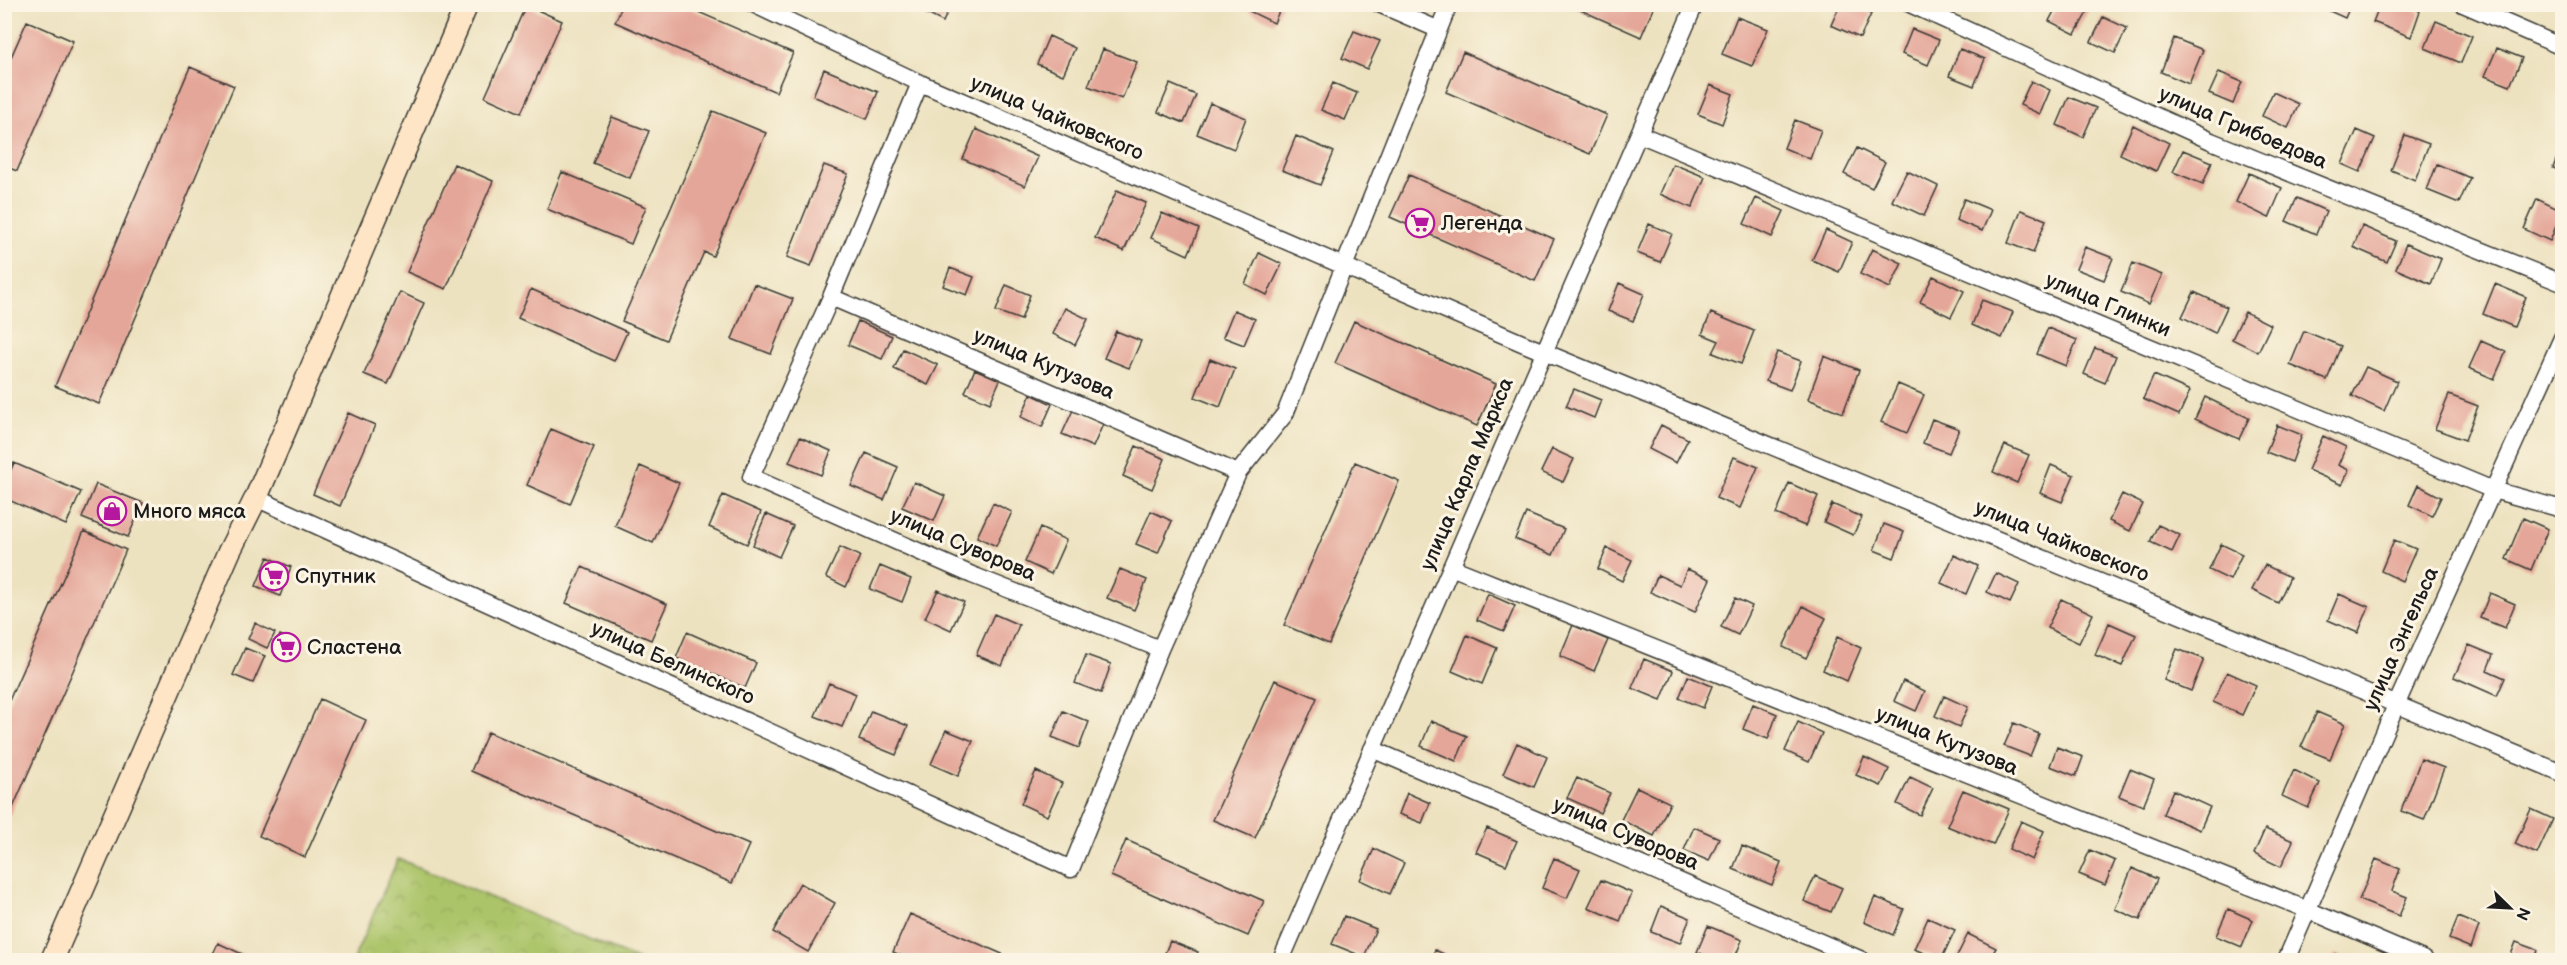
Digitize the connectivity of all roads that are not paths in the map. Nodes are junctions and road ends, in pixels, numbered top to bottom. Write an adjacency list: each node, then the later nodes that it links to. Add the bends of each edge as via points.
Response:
1 (467, 4): 19 (main road)
2 (753, 4): 10 (street, улица Чайковского)
3 (1379, 4): 8 (street)
4 (1449, 4): 8 (street)
5 (1695, 4): 11 (street, улица Карла Маркса)
6 (1910, 4): 13 (street, улица Грибоедова, via 2211,141)
7 (2463, 4): 9 (street)
8 (1437, 29): 12 (street)
9 (2562, 47)
10 (920, 84): 12 (street, улица Чайковского); 14 (street)
11 (1639, 134): 16 (street, улица Карла Маркса); 18 (street, улица Глинки)
12 (1347, 265): 16 (street, улица Чайковского); 17 (street, via 1285,414)
13 (2562, 283)
14 (831, 297): 17 (street, улица Кутузова); 22 (street, улица Суворова, via 751,477 972,575)
15 (2562, 338): 18 (street, улица Энгельса)
16 (1544, 352): 21 (street, улица Карла Маркса); 23 (street, улица Чайковского)
17 (1238, 473): 22 (street)
18 (2493, 490): 20 (street, улица Глинки); 23 (street, улица Энгельса)
19 (256, 498): 22 (street, улица Белинского, via 1071,869); 27 (main road)
20 (2562, 509)
21 (1451, 567): 24 (street, улица Карла Маркса); 26 (street, улица Кутузова)
22 (1160, 649)
23 (2397, 704): 25 (street, улица Чайковского); 26 (street, улица Энгельса)
24 (1372, 749): 28 (street, улица Карла Маркса); 29 (street, улица Суворова)
25 (2562, 773)
26 (2308, 910): 30 (street, улица Энгельса); 31 (street, улица Кутузова)
27 (52, 960)
28 (1282, 960)
29 (1862, 960)
30 (2286, 960)
31 (2425, 960)

